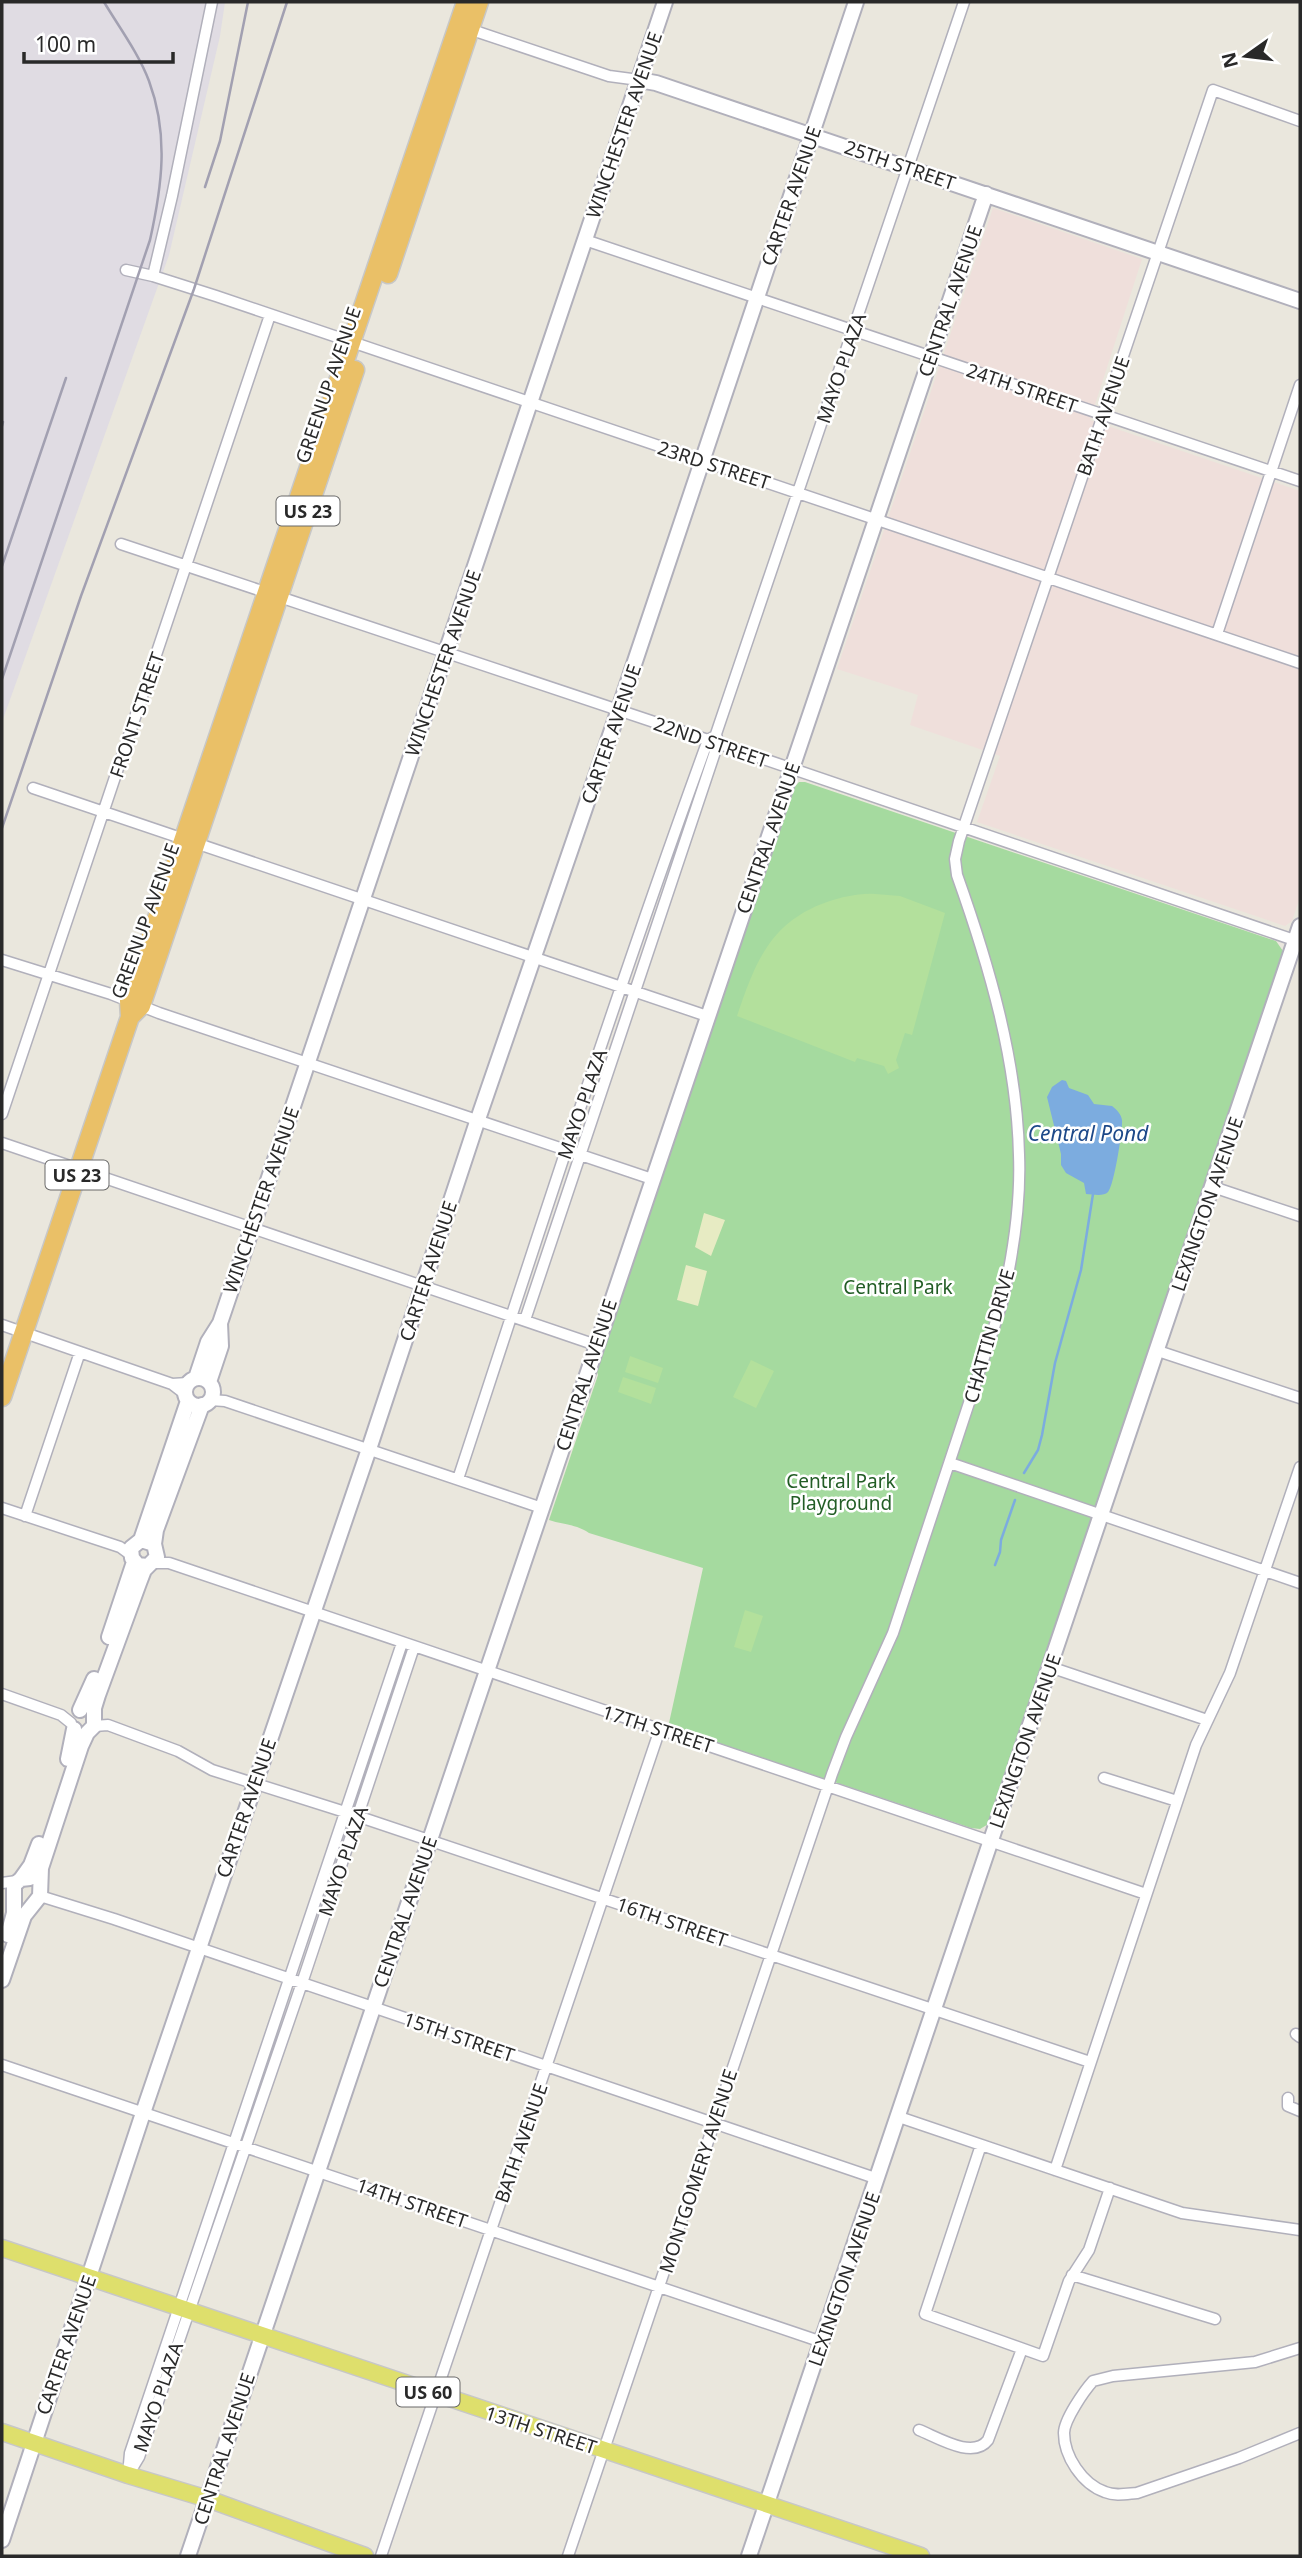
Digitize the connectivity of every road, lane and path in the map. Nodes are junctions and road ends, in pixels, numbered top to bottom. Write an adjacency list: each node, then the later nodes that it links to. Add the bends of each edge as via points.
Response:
1 (212, 2): 16 (street)
2 (466, 2): 7 (highway, GREENUP AVENUE / US 23)
3 (479, 2): 7 (highway, GREENUP AVENUE / US 23)
4 (666, 2): 8 (street, WINCHESTER AVENUE)
5 (856, 2): 10 (street, CARTER AVENUE)
6 (964, 2): 11 (street, MAYO PLAZA)
7 (464, 28): 8 (street, 25TH STREET, via 609,76); 21 (highway, GREENUP AVENUE / US 23)
8 (639, 80): 10 (street, 25TH STREET); 13 (street, WINCHESTER AVENUE)
9 (1300, 121): 14 (street, BATH AVENUE, via 1213,90)
10 (811, 135): 11 (street, 25TH STREET); 17 (street, CARTER AVENUE)
11 (908, 168): 12 (street, 25TH STREET); 20 (street, MAYO PLAZA)
12 (986, 194): 14 (street, 25TH STREET); 22 (street, CENTRAL AVENUE)
13 (585, 240): 17 (street, 24TH STREET); 24 (street, WINCHESTER AVENUE)
14 (1158, 253): 18 (street, 25TH STREET); 25 (street, BATH AVENUE)
15 (126, 270): 16 (street, 23RD STREET)
16 (153, 276): 19 (street, 23RD STREET)
17 (757, 298): 20 (street, 24TH STREET); 26 (street, CARTER AVENUE)
18 (1300, 301)
19 (270, 315): 21 (street, 23RD STREET); 32 (street, FRONT STREET)
20 (854, 330): 22 (street, 24TH STREET); 29 (street, MAYO PLAZA)
21 (357, 345): 24 (street, 23RD STREET); 34 (highway, GREENUP AVENUE / US 23)
22 (930, 357): 25 (street, 24TH STREET); 30 (street, CENTRAL AVENUE)
23 (1300, 385): 27 (street)
24 (530, 403): 26 (street, 23RD STREET); 36 (street, WINCHESTER AVENUE)
25 (1103, 415): 27 (street, 24TH STREET); 33 (street, BATH AVENUE)
26 (702, 461): 29 (street, 23RD STREET); 38 (street, CARTER AVENUE)
27 (1271, 471): 28 (street, 24TH STREET); 35 (street)
28 (1300, 481)
29 (797, 493): 30 (street, 23RD STREET); 39 (street, MAYO PLAZA)
30 (876, 519): 33 (street, 23RD STREET); 40 (street, CENTRAL AVENUE)
31 (121, 544): 32 (street, 22ND STREET)
32 (187, 566): 34 (street, 22ND STREET); 42 (street, FRONT STREET)
33 (1048, 578): 35 (street, 23RD STREET); 43 (street, BATH AVENUE)
34 (273, 595): 36 (street, 22ND STREET); 44 (highway, GREENUP AVENUE / US 23)
35 (1216, 634): 37 (street, 23RD STREET)
36 (446, 653): 38 (street, 22ND STREET); 45 (street, WINCHESTER AVENUE)
37 (1300, 663)
38 (619, 710): 39 (street, 22ND STREET); 48 (street, CARTER AVENUE)
39 (714, 739): 40 (street, 22ND STREET); 51 (street, MAYO PLAZA); 52 (street, MAYO PLAZA)
40 (791, 770): 43 (street, 22ND STREET); 54 (street, CENTRAL AVENUE)
41 (33, 788): 42 (street)
42 (104, 811): 44 (street); 50 (street, FRONT STREET)
43 (963, 828): 47 (street, 22ND STREET); 78 (street, CHATTIN DRIVE, via 955,866 986,962 1009,1062 1019,1179 1014,1247 1002,1303)
44 (190, 840): 45 (street); 53 (highway, GREENUP AVENUE / US 23)
45 (362, 899): 48 (street); 55 (street, WINCHESTER AVENUE)
46 (1300, 926): 47 (street, LEXINGTON AVENUE)
47 (1298, 941): 63 (street, LEXINGTON AVENUE)
48 (534, 956): 51 (street); 57 (street, CARTER AVENUE)
49 (2, 960): 50 (street)
50 (49, 975): 53 (street); 56 (street, FRONT STREET)
51 (622, 987): 52 (street); 59 (street, MAYO PLAZA)
52 (636, 992): 54 (street); 60 (street, MAYO PLAZA)
53 (133, 1008): 55 (street); 61 (highway, GREENUP AVENUE / US 23)
54 (707, 1016): 62 (street, CENTRAL AVENUE)
55 (307, 1064): 57 (street); 65 (street, WINCHESTER AVENUE)
56 (2, 1114)
57 (477, 1122): 59 (street); 66 (street, CARTER AVENUE)
58 (2, 1143): 61 (street)
59 (566, 1151): 60 (street); 67 (street, MAYO PLAZA)
60 (581, 1156): 62 (street); 68 (street, MAYO PLAZA)
61 (79, 1170): 65 (street); 70 (highway, GREENUP AVENUE / US 23)
62 (652, 1179): 71 (street, CENTRAL AVENUE)
63 (1213, 1187): 64 (street); 72 (street, LEXINGTON AVENUE)
64 (1300, 1216)
65 (251, 1228): 66 (street); 74 (street, WINCHESTER AVENUE, via 220,1323 208,1342)
66 (423, 1285): 67 (street); 77 (street, CARTER AVENUE)
67 (511, 1316): 68 (street); 80 (street, MAYO PLAZA)
68 (524, 1320): 71 (street)
69 (2, 1325): 70 (street)
70 (23, 1333): 73 (street); 75 (highway, GREENUP AVENUE / US 23)
71 (596, 1345): 82 (street, CENTRAL AVENUE)
72 (1158, 1350): 76 (street); 83 (street, LEXINGTON AVENUE)
73 (80, 1352): 74 (street); 84 (street)
74 (202, 1393): 77 (street); 85 (street, WINCHESTER AVENUE, via 156,1530)
75 (2, 1397)
76 (1300, 1398)
77 (369, 1449): 80 (street); 88 (street, CARTER AVENUE)
78 (950, 1463): 83 (street); 99 (street, CHATTIN DRIVE, via 892,1633)
79 (1300, 1467): 86 (street)
80 (458, 1479): 82 (street)
81 (2, 1508): 84 (street, 17TH STREET)
82 (542, 1508): 92 (street, CENTRAL AVENUE)
83 (1102, 1514): 86 (street); 91 (street, LEXINGTON AVENUE)
84 (25, 1516): 85 (street, 17TH STREET)
85 (141, 1552): 88 (street, 17TH STREET); 95 (street, WINCHESTER AVENUE, via 99,1691)
86 (1266, 1570): 87 (street); 94 (street, via 1230,1673)
87 (1300, 1583)
88 (313, 1612): 89 (street, 17TH STREET); 98 (street, CARTER AVENUE)
89 (402, 1643): 90 (street, 17TH STREET); 101 (street, MAYO PLAZA)
90 (414, 1647): 92 (street, 17TH STREET); 102 (street, MAYO PLAZA)
91 (1050, 1667): 94 (street); 104 (street, LEXINGTON AVENUE)
92 (486, 1672): 96 (street, 17TH STREET); 103 (street, CENTRAL AVENUE)
93 (2, 1695): 95 (street)
94 (1207, 1720): 100 (street)
95 (79, 1721): 98 (street, 16TH STREET, via 108,1725); 105 (street, WINCHESTER AVENUE, via 31,1865); 107 (street, WINCHESTER AVENUE)
96 (660, 1729): 99 (street, 17TH STREET); 108 (street, BATH AVENUE)
97 (1104, 1777): 100 (street)
98 (254, 1784): 101 (street, 16TH STREET); 109 (street, CARTER AVENUE)
99 (828, 1786): 104 (street, 17TH STREET); 110 (street, MONTGOMERY AVENUE)
100 (1177, 1801): 106 (street)
101 (345, 1812): 102 (street, 16TH STREET); 112 (street, MAYO PLAZA)
102 (358, 1816): 103 (street, 16TH STREET); 114 (street, MAYO PLAZA)
103 (430, 1840): 108 (street, 16TH STREET); 115 (street, CENTRAL AVENUE)
104 (991, 1841): 106 (street, 17TH STREET); 116 (street, LEXINGTON AVENUE)
105 (11, 1887): 107 (street, via 31,1878); 107 (street, via 22,1906); 111 (street, WINCHESTER AVENUE, via 13,1919)
106 (1146, 1894): 117 (street)
107 (37, 1895): 109 (street, 15TH STREET); 113 (street, WINCHESTER AVENUE, via 24,1916)
108 (603, 1898): 110 (street, 16TH STREET); 119 (street, BATH AVENUE)
109 (199, 1948): 112 (street, 15TH STREET); 122 (street, CARTER AVENUE)
110 (771, 1955): 116 (street, 16TH STREET); 124 (street, MONTGOMERY AVENUE)
111 (2, 1956)
112 (289, 1979): 114 (street, 15TH STREET); 125 (street, MAYO PLAZA)
113 (2, 1980)
114 (302, 1983): 115 (street, 15TH STREET); 127 (street, MAYO PLAZA)
115 (373, 2008): 119 (street, 15TH STREET); 129 (street, CENTRAL AVENUE)
116 (935, 2011): 117 (street, 16TH STREET); 123 (street, LEXINGTON AVENUE)
117 (1090, 2062): 128 (street)
118 (2, 2065): 122 (street, 14TH STREET)
119 (547, 2067): 124 (street, 15TH STREET); 132 (street, BATH AVENUE)
120 (1288, 2098): 121 (street, via 1288,2106)
121 (1300, 2111)
122 (143, 2112): 125 (street, 14TH STREET); 136 (street, CARTER AVENUE)
123 (899, 2117): 126 (street); 130 (street, LEXINGTON AVENUE)
124 (714, 2123): 130 (street, 15TH STREET); 137 (street, MONTGOMERY AVENUE)
125 (234, 2143): 127 (street, 14TH STREET); 138 (street, MAYO PLAZA)
126 (981, 2145): 128 (street); 143 (street, via 925,2314)
127 (245, 2147): 129 (street, 14TH STREET); 138 (street, MAYO PLAZA)
128 (1055, 2170): 131 (street)
129 (318, 2172): 132 (street, 14TH STREET); 140 (street, CENTRAL AVENUE)
130 (878, 2179): 141 (street, LEXINGTON AVENUE)
131 (1110, 2188): 133 (street, via 1182,2213); 135 (street, via 1089,2250)
132 (491, 2230): 137 (street, 14TH STREET); 144 (street, BATH AVENUE)
133 (1300, 2230)
134 (2, 2248): 136 (main road, 13TH STREET / US 60)
135 (1072, 2275): 139 (street); 143 (street, via 1043,2356)
136 (89, 2277): 138 (main road, 13TH STREET / US 60); 148 (street, CARTER AVENUE)
137 (659, 2288): 141 (street, 14TH STREET); 149 (street, MONTGOMERY AVENUE)
138 (183, 2310): 140 (main road, 13TH STREET / US 60); 150 (street, MAYO PLAZA, via 130,2453)
139 (1215, 2319)
140 (262, 2335): 144 (main road, 13TH STREET / US 60); 151 (street, CENTRAL AVENUE)
141 (822, 2343): 152 (street, LEXINGTON AVENUE)
142 (1300, 2348): 147 (street, via 1255,2362 1093,2381 1064,2431 1070,2459 1079,2472 1095,2487 1119,2495 1239,2458)
143 (1022, 2349): 145 (street, via 984,2445 968,2448)
144 (435, 2395): 149 (main road, 13TH STREET / US 60); 157 (street, BATH AVENUE)
145 (919, 2430)
146 (2, 2432): 148 (main road)
147 (1300, 2432)
148 (33, 2443): 150 (main road); 153 (street, CARTER AVENUE)
149 (604, 2451): 152 (main road, 13TH STREET / US 60); 158 (street, MONTGOMERY AVENUE)
150 (128, 2475): 151 (main road)
151 (208, 2499): 155 (street, CENTRAL AVENUE); 156 (main road)
152 (767, 2505): 154 (main road, 13TH STREET / US 60); 159 (street, LEXINGTON AVENUE)
153 (2, 2540)
154 (912, 2555)
155 (188, 2556)
156 (365, 2556)
157 (381, 2556)
158 (568, 2556)
159 (749, 2556)

